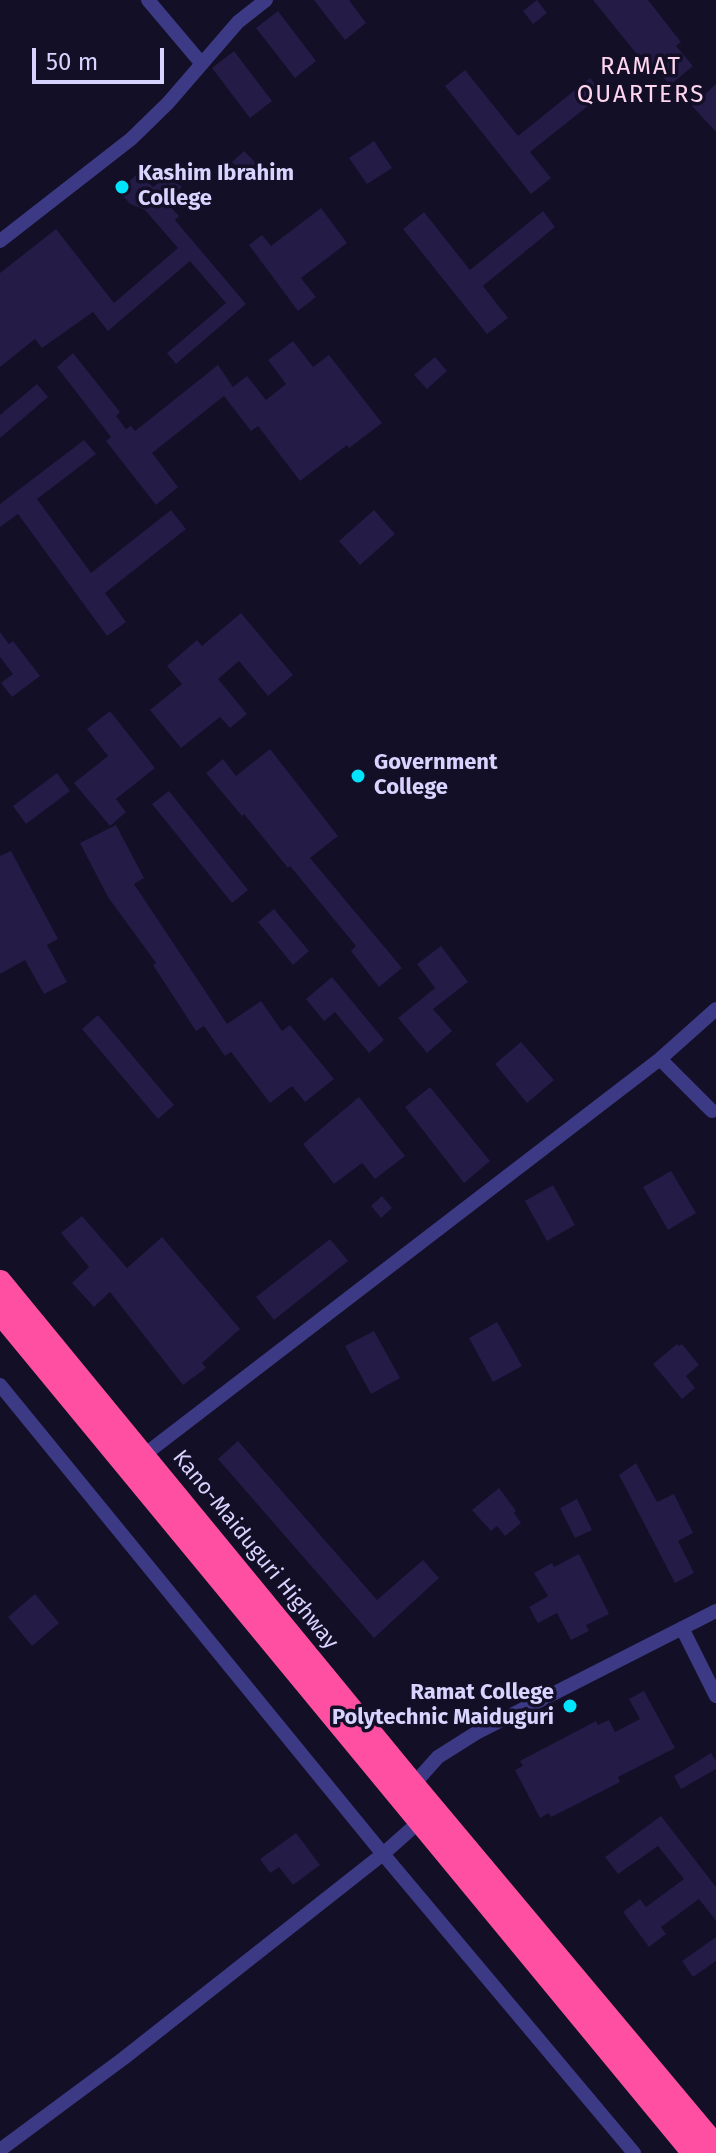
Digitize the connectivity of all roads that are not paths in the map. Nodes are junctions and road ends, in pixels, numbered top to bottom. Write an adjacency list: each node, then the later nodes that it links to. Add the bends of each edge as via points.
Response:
1 (148, 0): 3 (street)
2 (266, 0): 3 (street, via 238,22)
3 (202, 64): 4 (street, via 131,139)
4 (0, 241)
5 (716, 1009): 6 (street)
6 (660, 1059): 7 (street); 11 (street)
7 (712, 1111)
8 (0, 1282): 11 (highway, Kano-Maiduguri Highway)
9 (0, 1312): 16 (highway, Kano-Maiduguri Highway)
10 (0, 1385): 17 (street)
11 (144, 1455): 15 (highway, Kano-Maiduguri Highway)
12 (716, 1611): 13 (street)
13 (682, 1628): 14 (street); 15 (street, via 476,1733 438,1757)
14 (716, 1696)
15 (413, 1785): 18 (highway, Kano-Maiduguri Highway)
16 (419, 1822): 17 (street); 21 (highway, Kano-Maiduguri Highway)
17 (383, 1854): 19 (street); 20 (street)
18 (716, 2147)
19 (0, 2150)
20 (634, 2153)
21 (694, 2153)

